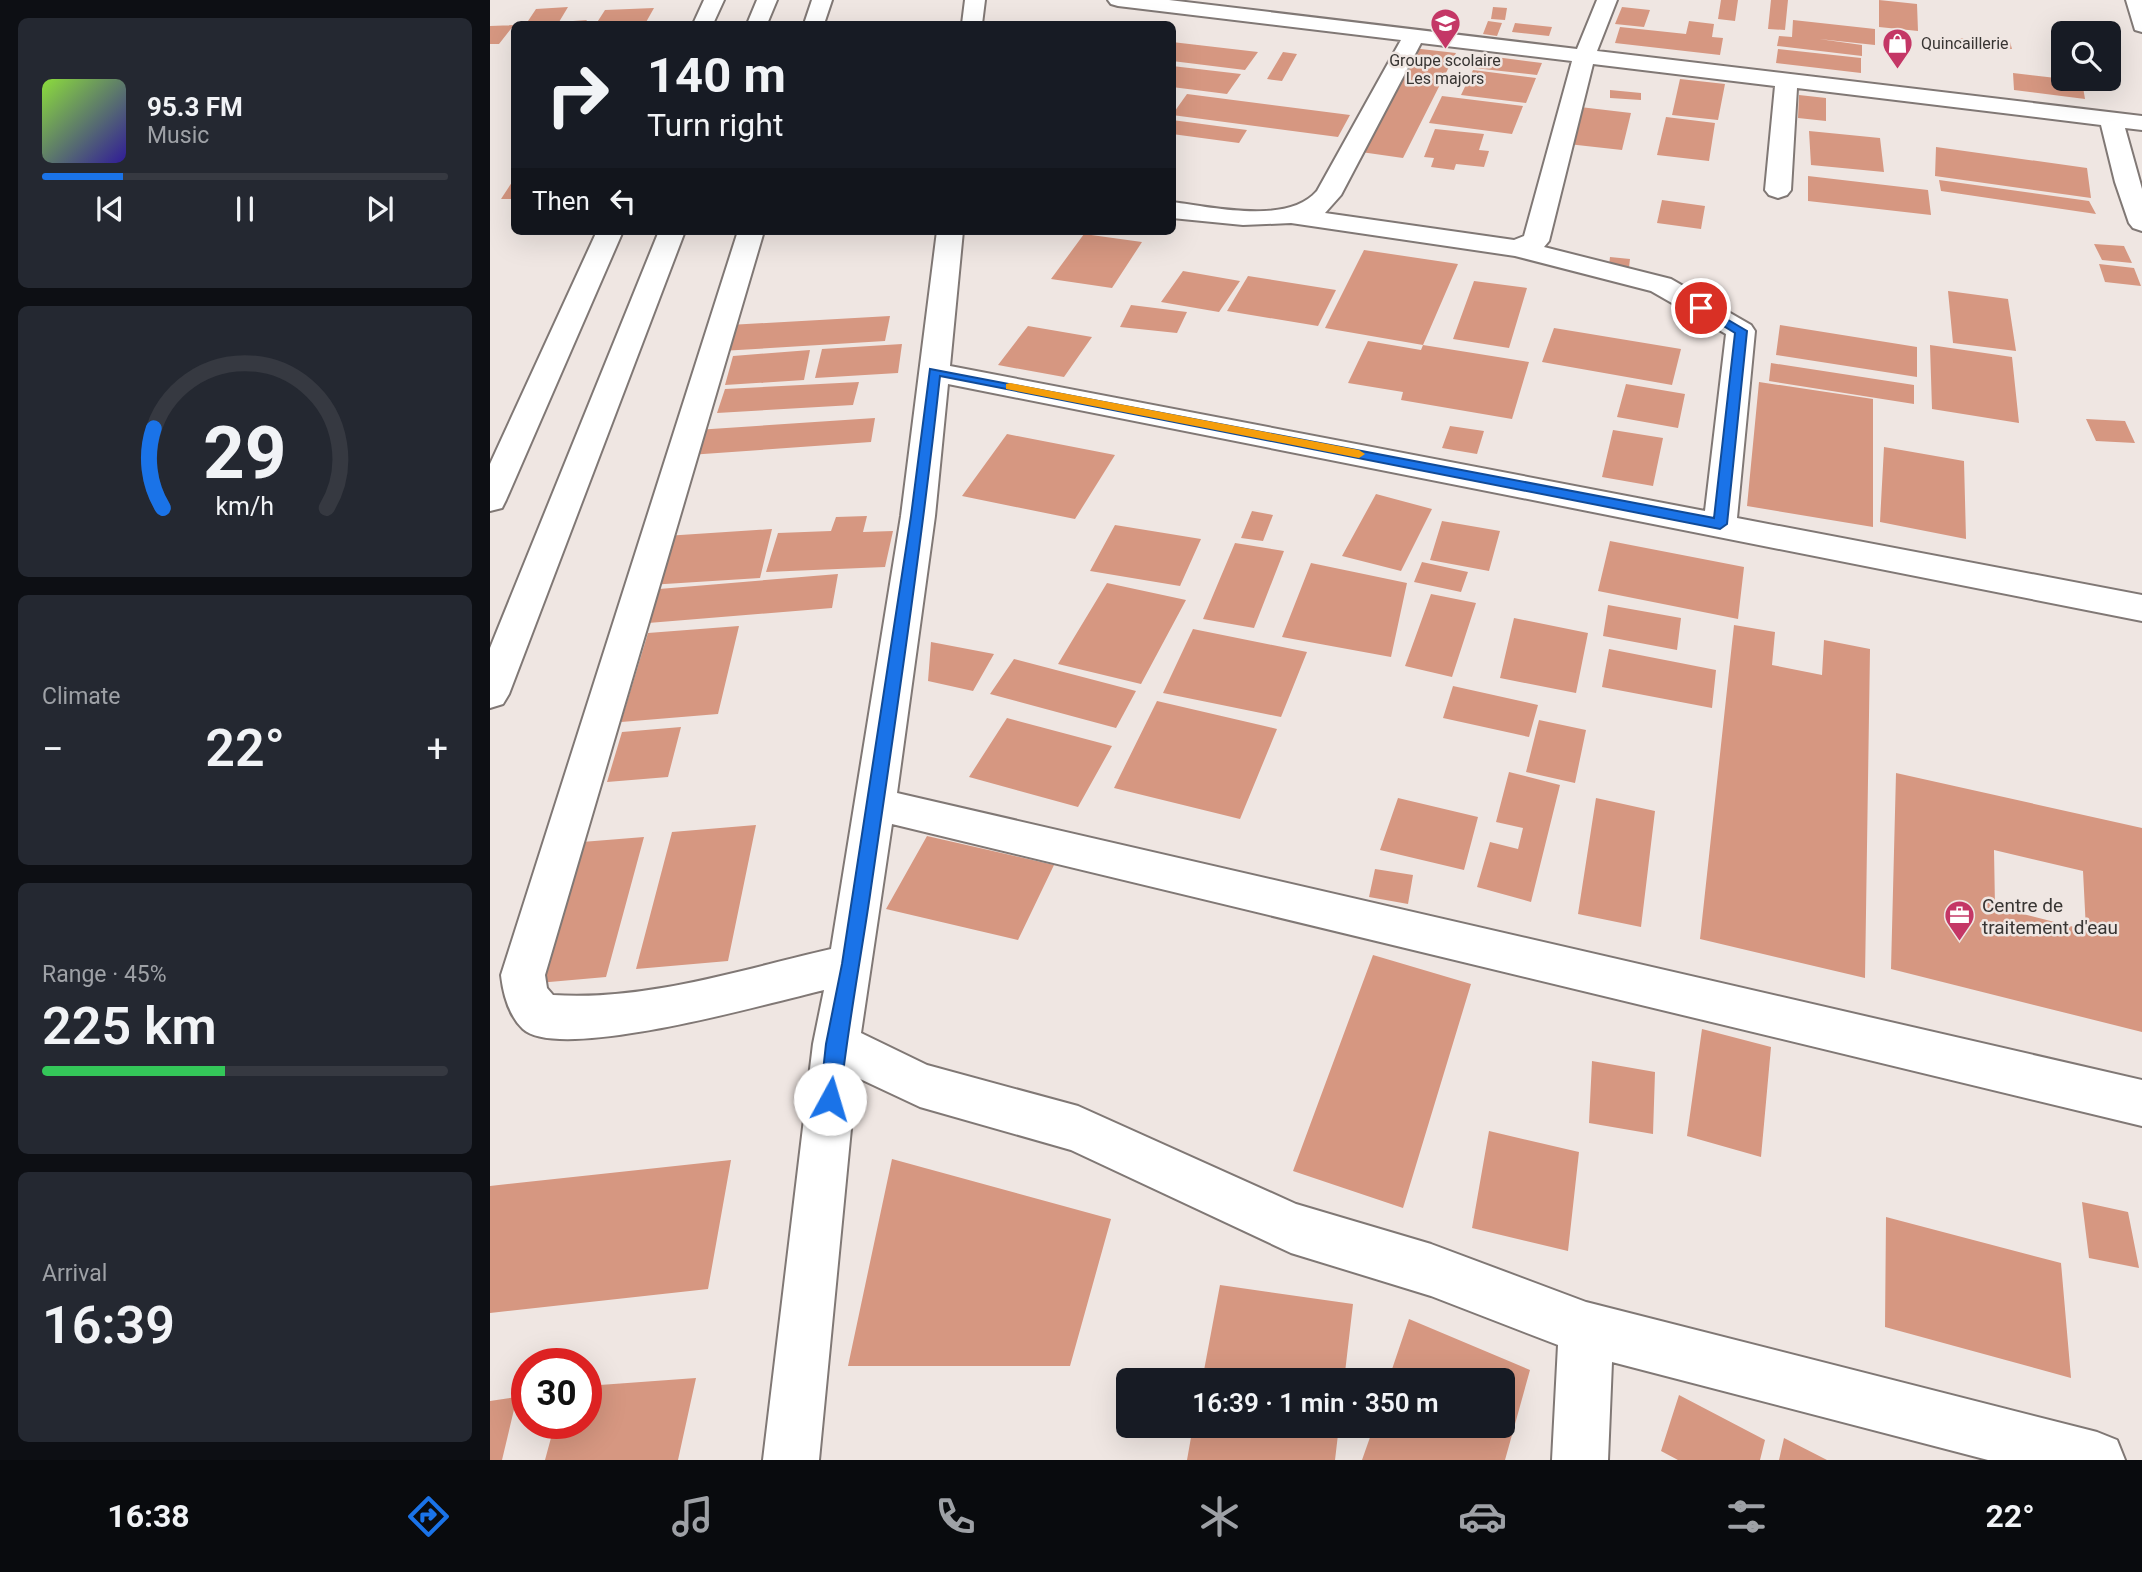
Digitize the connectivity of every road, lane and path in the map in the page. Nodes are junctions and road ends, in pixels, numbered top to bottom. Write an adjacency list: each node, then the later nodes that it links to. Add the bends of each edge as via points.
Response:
1 (713, 0): 8 (street)
2 (767, 0): 9 (street)
3 (822, 0): 10 (street)
4 (975, 0): 11 (street)
5 (1118, 0): 13 (street)
6 (1607, 0): 14 (street)
7 (2136, 0): 12 (street)
8 (704, 21)
9 (758, 21)
10 (815, 21)
11 (972, 21)
12 (2142, 26)
13 (1414, 36): 14 (street); 20 (street, via 1328,195 1315,209)
14 (1584, 57): 15 (street); 26 (street, via 1536,241)
15 (1786, 82): 16 (street); 18 (street)
16 (2110, 120): 17 (street); 21 (street)
17 (2142, 123)
18 (1778, 190)
19 (1176, 210): 20 (street)
20 (1293, 216): 26 (street)
21 (2142, 223)
22 (608, 235): 28 (street)
23 (670, 235): 31 (street)
24 (750, 235): 33 (street, via 523,975 526,994 540,1014 586,1018 650,1011)
25 (950, 235): 27 (street)
26 (1516, 248): 29 (street, via 1661,285 1741,331)
27 (934, 372): 29 (street); 32 (street, via 918,516)
28 (490, 500)
29 (1720, 524): 30 (street)
30 (2142, 608)
31 (490, 694)
32 (875, 804): 33 (street); 35 (street)
33 (851, 964): 34 (street)
34 (836, 1044): 36 (street, via 920,1085 1078,1129 1291,1228 1431,1269); 37 (street)
35 (2142, 1103)
36 (1586, 1329): 38 (street); 39 (street)
37 (791, 1460)
38 (1580, 1460)
39 (2097, 1460)

